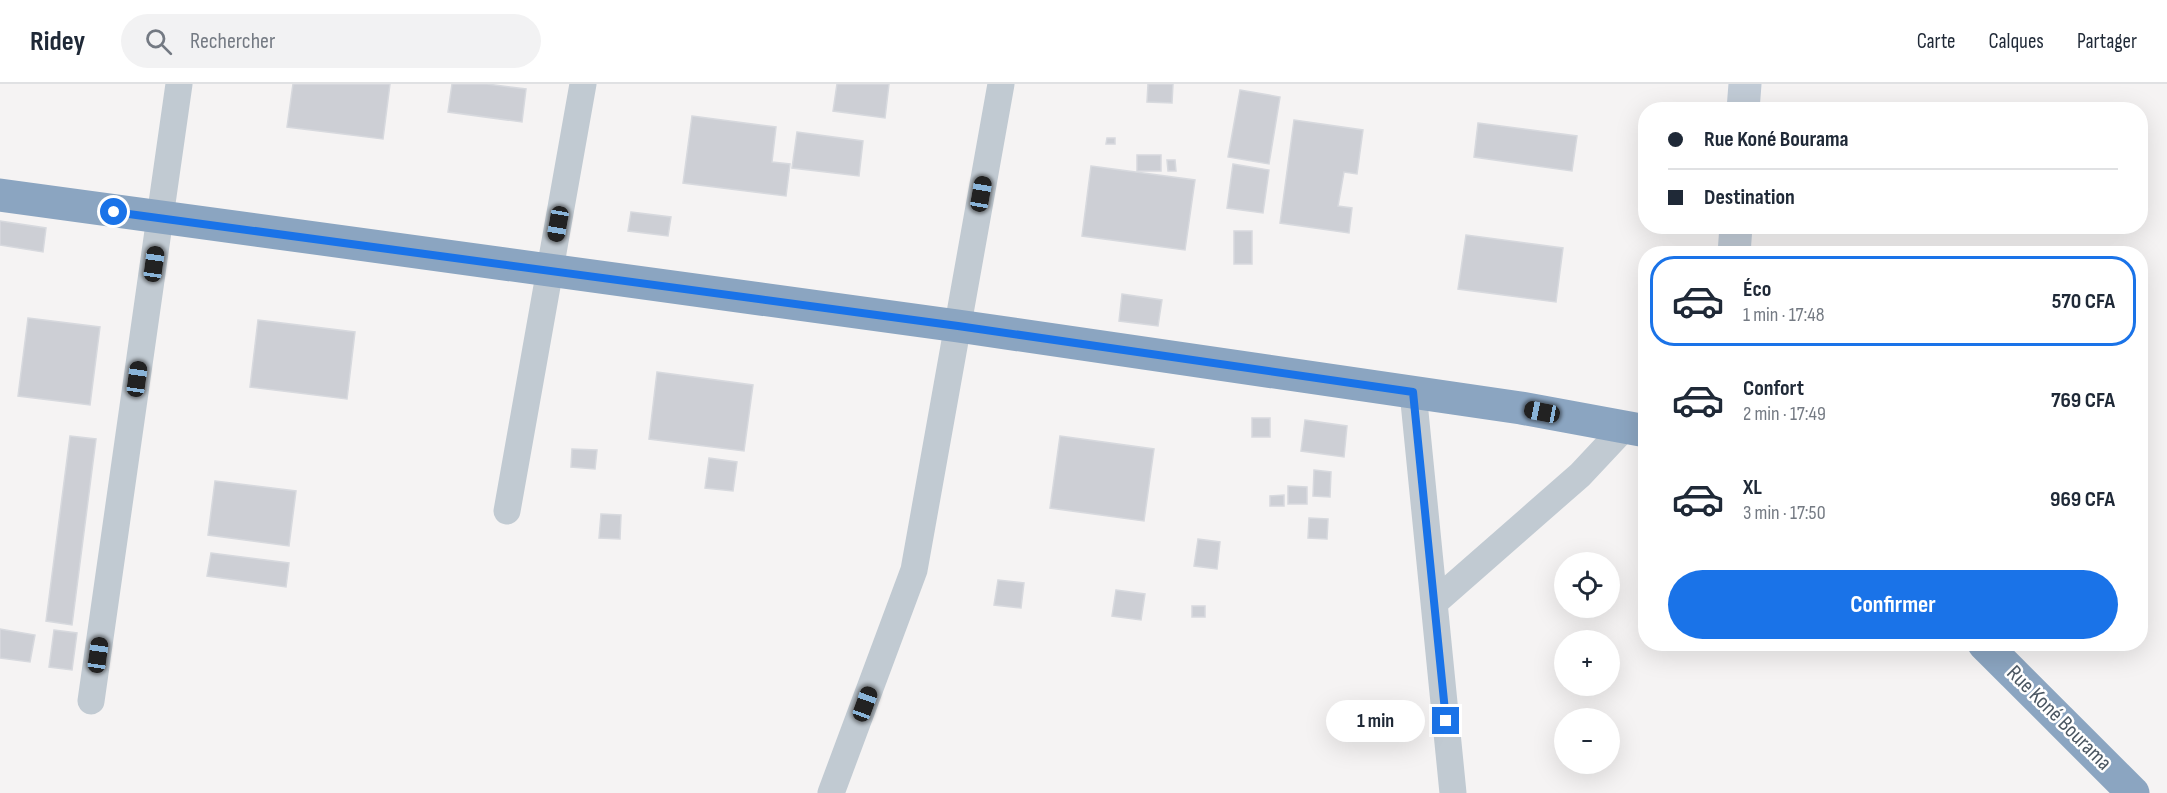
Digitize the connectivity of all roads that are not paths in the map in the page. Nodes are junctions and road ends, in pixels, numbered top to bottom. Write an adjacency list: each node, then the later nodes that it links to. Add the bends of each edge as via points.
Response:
1 (179, 84): 7 (street)
2 (583, 84): 8 (street)
3 (1001, 84): 9 (street)
4 (1745, 84): 5 (street)
5 (1744, 102)
6 (0, 195): 7 (highway)
7 (160, 218): 8 (highway); 15 (street)
8 (550, 271): 9 (highway); 12 (street)
9 (958, 326): 10 (highway); 16 (street, via 914,570)
10 (1413, 392): 11 (highway); 13 (street)
11 (1636, 429): 13 (street)
12 (507, 512)
13 (1435, 602): 17 (street)
14 (1991, 651): 18 (highway, Rue Koné Bourama)
15 (91, 701)
16 (831, 793)
17 (1453, 793)
18 (2133, 793)

